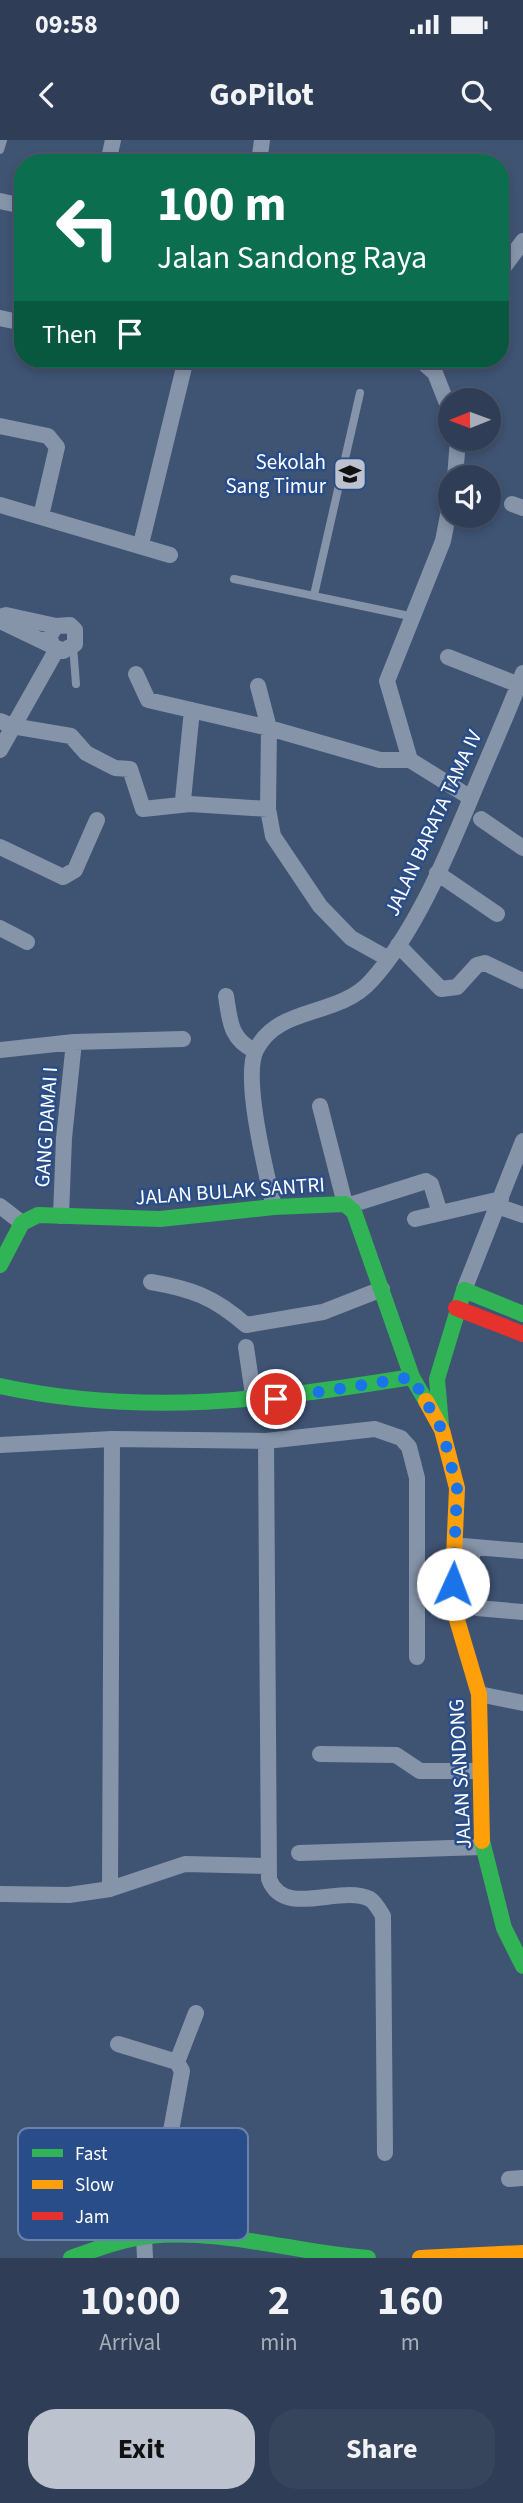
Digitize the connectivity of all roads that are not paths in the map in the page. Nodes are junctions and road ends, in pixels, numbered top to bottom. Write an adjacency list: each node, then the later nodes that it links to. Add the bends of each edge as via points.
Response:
1 (3, 140): 2 (lane)
2 (0, 150)
3 (523, 241): 4 (street)
4 (509, 260)
5 (184, 368): 13 (street)
6 (429, 368): 7 (street)
7 (441, 388)
8 (360, 393): 16 (lane)
9 (0, 426): 11 (street, via 48,436 57,447)
10 (0, 505): 11 (street)
11 (41, 516): 13 (street)
12 (446, 528): 17 (street)
13 (141, 544): 14 (street)
14 (170, 555)
15 (234, 579): 16 (lane)
16 (314, 595): 17 (lane)
17 (414, 617): 30 (street, via 387,681)
18 (0, 619): 19 (street, via 6,615); 20 (street)
19 (56, 626): 20 (street, via 49,637); 20 (street, via 70,625 75,630 76,637)
20 (60, 646): 24 (lane); 27 (street)
21 (448, 657): 23 (street)
22 (136, 674): 26 (street, via 148,700)
23 (521, 679): 31 (street, JALAN BARATA TAMA IV)
24 (76, 684)
25 (258, 685): 28 (street)
26 (192, 710): 28 (street); 32 (street, via 182,794)
27 (6, 723): 29 (street); 32 (street, via 71,736 86,753 115,768 130,769 144,810)
28 (269, 728): 30 (street, via 380,760); 33 (street)
29 (0, 750)
30 (410, 761): 31 (street)
31 (471, 798): 38 (street, JALAN BARATA TAMA IV)
32 (190, 803): 33 (street)
33 (268, 809): 42 (street, via 273,836 320,906 351,938)
34 (481, 819): 37 (street)
35 (97, 820): 36 (street, via 75,870 63,877)
36 (0, 847)
37 (523, 848)
38 (437, 873): 39 (street); 42 (street, JALAN BARATA TAMA IV)
39 (497, 914)
40 (0, 928): 41 (street)
41 (27, 942)
42 (393, 952): 43 (street, via 441,989 457,987 477,965 485,963); 48 (street, JALAN BARATA TAMA IV, via 371,982 342,1004 296,1016 273,1029)
43 (523, 981)
44 (226, 996): 48 (street, via 231,1030 241,1044)
45 (183, 1039): 46 (street)
46 (74, 1042): 47 (street); 56 (street, GANG DAMAI I)
47 (0, 1050)
48 (255, 1051): 54 (street, via 253,1089)
49 (320, 1106): 52 (street)
50 (523, 1141): 51 (street)
51 (499, 1202): 55 (street); 57 (street); 63 (street)
52 (346, 1205): 54 (street, JALAN BULAK SANTRI); 55 (street, via 426,1181); 62 (street, JALAN BULAK SANTRI, via 354,1212)
53 (0, 1206): 59 (street)
54 (274, 1207): 56 (street, JALAN BULAK SANTRI, via 160,1219)
55 (440, 1213): 58 (street)
56 (61, 1216): 59 (street, JALAN BULAK SANTRI, via 38,1215)
57 (523, 1216)
58 (415, 1219)
59 (22, 1223): 60 (street)
60 (0, 1265)
61 (151, 1282): 62 (street, via 187,1288 219,1301 246,1325 323,1312)
62 (382, 1289): 68 (street, JALAN BULAK SANTRI)
63 (464, 1290): 64 (street); 65 (street)
64 (457, 1308): 66 (street); 71 (street, via 437,1379)
65 (523, 1314)
66 (523, 1335)
67 (246, 1347): 70 (street)
68 (412, 1377): 70 (street); 71 (street, JALAN SANDONG)
69 (0, 1386): 70 (street, via 73,1401 129,1405)
70 (254, 1401)
71 (442, 1430): 75 (street, JALAN SANDONG, via 457,1488)
72 (112, 1439): 73 (street); 74 (street); 87 (street)
73 (265, 1441): 79 (street, via 375,1429 401,1438 409,1447 417,1478); 86 (street)
74 (0, 1445)
75 (454, 1546): 76 (street); 80 (street, JALAN SANDONG, via 452,1603)
76 (474, 1547): 77 (street); 78 (street, via 468,1598 477,1608)
77 (523, 1551)
78 (523, 1612)
79 (417, 1657)
80 (479, 1694): 81 (street); 83 (street, JALAN SANDONG)
81 (523, 1703)
82 (320, 1754): 83 (street, via 396,1755 420,1771)
83 (480, 1771): 84 (street, JALAN SANDONG)
84 (482, 1847): 85 (street); 89 (street, JALAN SANDONG, via 503,1928)
85 (299, 1853)
86 (270, 1866): 87 (street, via 185,1864); 94 (street, via 273,1890 284,1898 358,1896 372,1900 383,1916)
87 (110, 1889): 88 (street, via 69,1895)
88 (0, 1894)
89 (523, 1966)
90 (196, 2013): 92 (street)
91 (118, 2044): 92 (street)
92 (177, 2062): 93 (street, via 182,2071)
93 (172, 2128)
94 (385, 2153)
95 (140, 2240): 98 (street)
96 (151, 2240): 102 (street)
97 (222, 2240): 100 (street)
98 (104, 2252): 101 (street)
99 (523, 2253): 104 (street)
100 (281, 2254): 103 (street)
101 (71, 2258)
102 (145, 2258)
103 (368, 2258)
104 (420, 2258)

